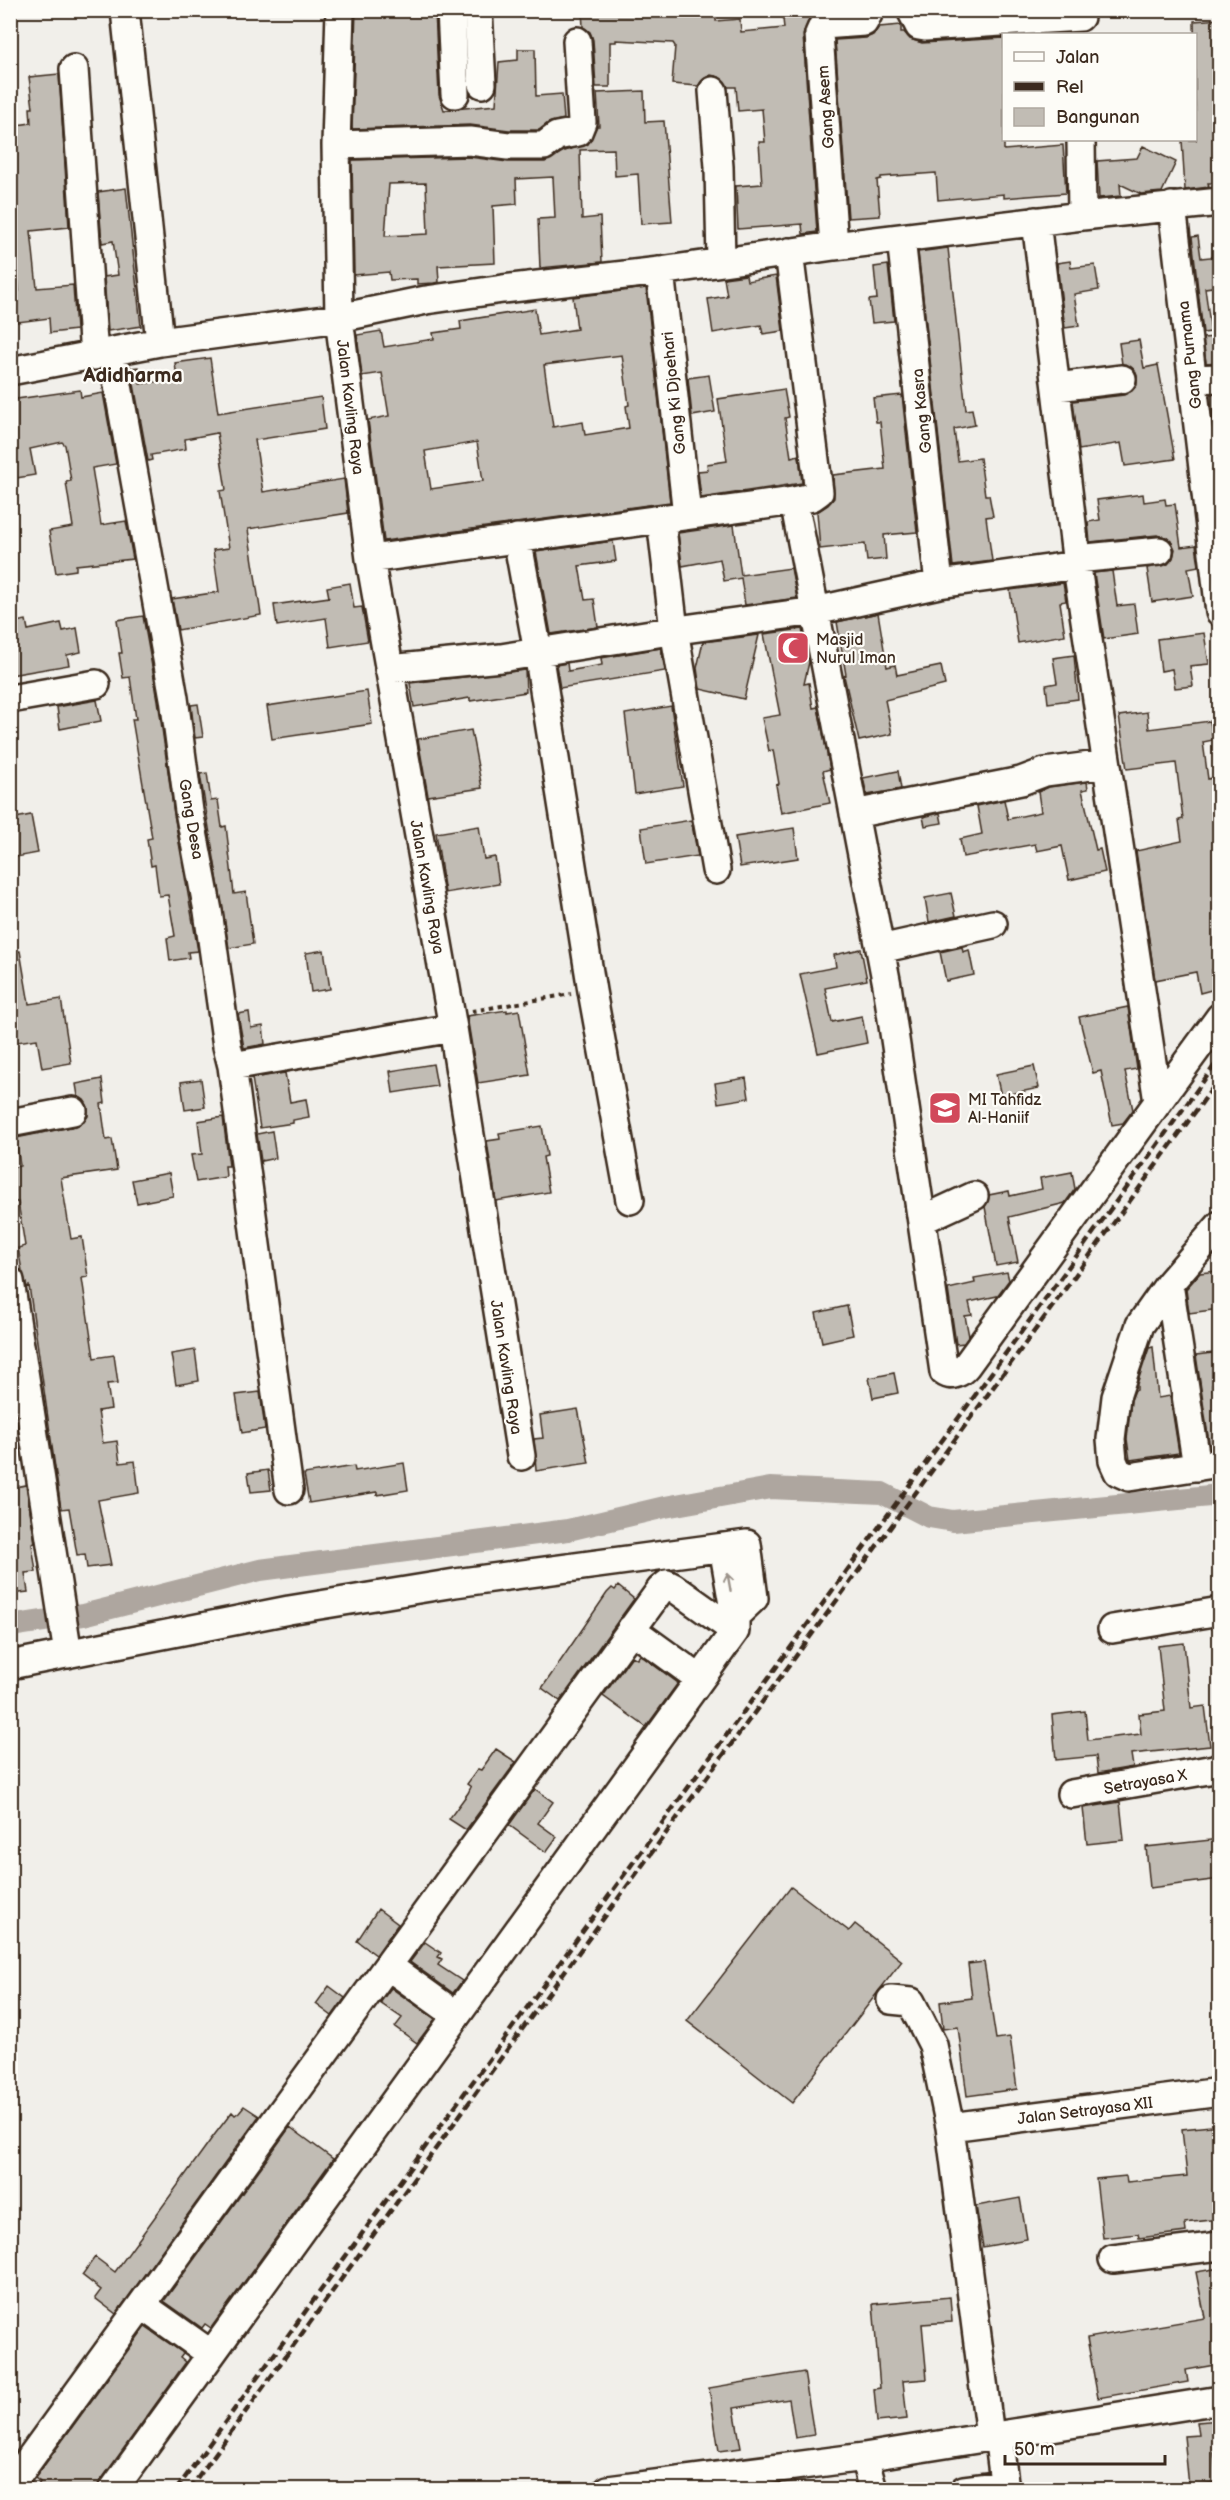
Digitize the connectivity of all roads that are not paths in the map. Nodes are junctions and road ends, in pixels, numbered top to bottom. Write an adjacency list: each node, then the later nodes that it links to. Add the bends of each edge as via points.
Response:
1 (125, 10): 25 (street)
2 (340, 10): 14 (street, Jalan Kavling Raya)
3 (451, 10): 12 (street)
4 (477, 10): 10 (street)
5 (870, 10): 20 (street, Gang Asem, via 864,22 823,25 819,34)
6 (911, 10): 7 (street, via 917,23 925,27)
7 (1080, 21)
8 (577, 41): 14 (street, via 582,122 578,132 557,136 544,146 470,141)
9 (74, 69): 26 (street, Gang Desa)
10 (482, 84)
11 (713, 92): 22 (street, via 720,167)
12 (455, 94)
13 (1081, 141): 17 (street)
14 (336, 145): 24 (street, Jalan Kavling Raya)
15 (1220, 202): 16 (street)
16 (1172, 206): 17 (street); 29 (street, Gang Purnama)
17 (1082, 216): 18 (street)
18 (1036, 221): 19 (street); 31 (street)
19 (901, 238): 20 (street); 39 (street, Gang Kasra)
20 (834, 246): 21 (street)
21 (789, 252): 22 (street); 32 (street, via 819,488 817,495)
22 (721, 261): 23 (street)
23 (660, 271): 24 (street, via 426,300); 33 (street, Gang Ki Djoehari)
24 (339, 318): 25 (street); 37 (street, Jalan Kavling Raya)
25 (160, 342): 26 (street)
26 (103, 354): 27 (street); 54 (street, Gang Desa, via 174,698)
27 (10, 371)
28 (1220, 378): 29 (street)
29 (1192, 379): 41 (street, Gang Purnama)
30 (1122, 380): 31 (street)
31 (1057, 387): 38 (street)
32 (794, 501): 33 (street); 40 (street)
33 (687, 515): 34 (street)
34 (661, 519): 35 (street); 42 (street)
35 (517, 538): 37 (street); 43 (street)
36 (1159, 551): 38 (street)
37 (370, 559): 44 (street, Jalan Kavling Raya)
38 (1077, 562): 39 (street); 47 (street)
39 (939, 584): 40 (street)
40 (815, 611): 42 (street); 48 (street)
41 (1220, 612)
42 (674, 630): 43 (street); 49 (street)
43 (538, 651): 44 (street); 59 (street)
44 (389, 669): 53 (street, Jalan Kavling Raya)
45 (96, 684): 46 (street)
46 (10, 699)
47 (1106, 764): 48 (street, via 1045,772 1021,781); 55 (street)
48 (854, 814): 51 (street)
49 (716, 870)
50 (993, 924): 51 (street)
51 (880, 949): 60 (street)
52 (1220, 1017): 55 (street)
53 (451, 1022): 54 (street); 64 (street, Jalan Kavling Raya)
54 (232, 1066): 66 (street, Gang Desa)
55 (1158, 1102): 60 (street, via 966,1366 951,1374 943,1368)
56 (73, 1111): 57 (street)
57 (10, 1123)
58 (974, 1197): 60 (street)
59 (630, 1200)
60 (922, 1220)
61 (1220, 1225): 63 (street)
62 (10, 1281): 71 (street)
63 (1169, 1284): 65 (street); 65 (street, via 1140,1325 1116,1397 1111,1425 1113,1461 1118,1472 1129,1477)
64 (521, 1456)
65 (1208, 1465)
66 (289, 1490)
67 (1220, 1611): 70 (street)
68 (735, 1624): 69 (street, via 667,1584); 71 (street, via 735,1546 455,1583 289,1610); 73 (street)
69 (631, 1629): 73 (street); 76 (street)
70 (1112, 1629)
71 (68, 1654): 72 (street)
72 (10, 1665)
73 (700, 1678): 78 (street)
74 (1220, 1768): 75 (street, Setrayasa X)
75 (1071, 1794)
76 (387, 1966): 78 (street); 83 (street)
77 (891, 2000): 80 (street, via 911,2002 933,2045)
78 (456, 2015): 84 (street)
79 (1220, 2092): 80 (street, Jalan Setrayasa XII)
80 (950, 2127): 86 (street)
81 (1220, 2246): 82 (street)
82 (1113, 2259)
83 (142, 2305): 84 (street); 89 (street)
84 (211, 2354): 92 (street)
85 (1220, 2400): 86 (street)
86 (994, 2435): 87 (street); 91 (street)
87 (864, 2457): 88 (street); 94 (street)
88 (746, 2480): 90 (street)
89 (10, 2486)
90 (640, 2487): 93 (street)
91 (1005, 2487): 95 (street)
92 (112, 2490)
93 (608, 2490)
94 (873, 2490)
95 (964, 2490)

